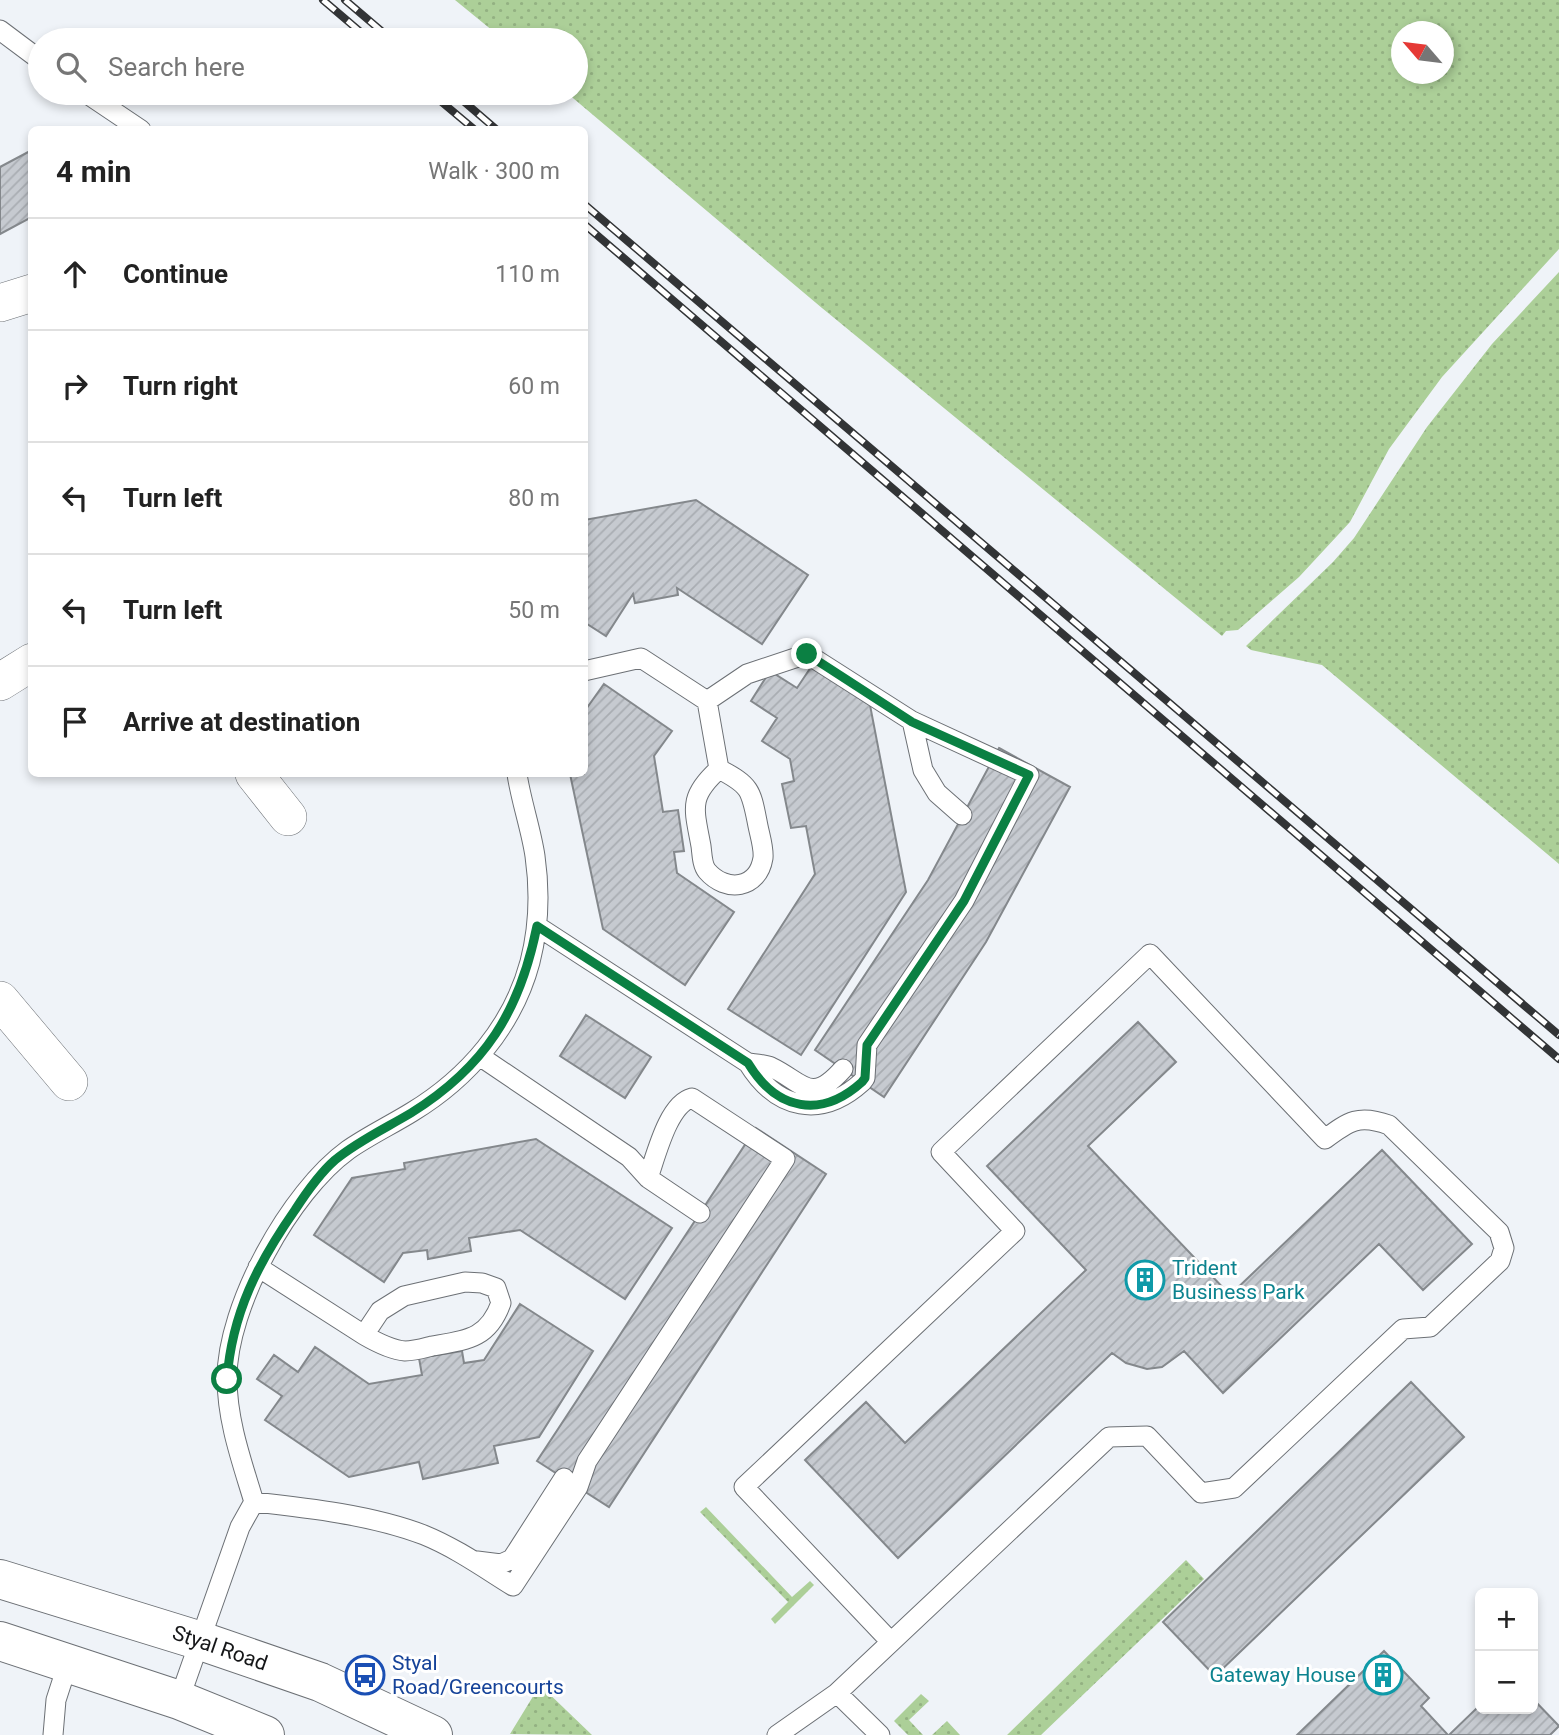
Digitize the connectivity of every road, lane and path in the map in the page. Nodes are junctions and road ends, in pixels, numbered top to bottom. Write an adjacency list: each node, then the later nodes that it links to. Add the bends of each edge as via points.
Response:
1 (0, 30): 2 (lane)
2 (28, 51)
3 (104, 105): 4 (lane)
4 (135, 126)
5 (28, 294): 6 (street)
6 (0, 303)
7 (28, 665): 9 (street)
8 (588, 670): 10 (lane, via 641,658)
9 (0, 682)
10 (707, 701): 11 (lane, via 747,674 807,654); 12 (lane)
11 (912, 722): 15 (lane, via 923,770 937,793); 20 (lane, via 1029,775 964,901 867,1045 862,1082 834,1102 816,1107 796,1104 758,1080)
12 (719, 769): 12 (lane, via 752,793 763,856 759,873 735,886 719,881 705,869 694,806 703,783)
13 (256, 777): 16 (street)
14 (518, 777): 17 (lane, via 535,855)
15 (962, 815)
16 (288, 817)
17 (537, 926): 19 (lane, via 518,996); 20 (lane)
18 (0, 1000): 22 (street)
19 (481, 1057): 23 (lane, via 629,1157); 25 (lane, via 445,1089 333,1162 300,1202)
20 (748, 1063): 21 (lane, via 769,1066 812,1089 833,1080)
21 (843, 1069)
22 (69, 1082)
23 (648, 1178): 24 (lane); 29 (lane, via 677,1107 692,1098 785,1159 587,1461 578,1487 513,1586)
24 (700, 1213)
25 (258, 1268): 26 (lane); 28 (lane, via 240,1310 227,1379 232,1428)
26 (364, 1335): 26 (lane, via 380,1311 404,1297 465,1282 496,1288 501,1303 496,1319 469,1340 405,1351)
27 (564, 1478): 29 (lane, via 512,1559 500,1564)
28 (254, 1502): 29 (lane, via 401,1528); 32 (lane, via 240,1527)
29 (473, 1560)
30 (0, 1579): 32 (main road, Styal Road)
31 (0, 1641): 34 (main road)
32 (201, 1641): 36 (lane); 39 (main road, Styal Road, via 320,1682)
33 (891, 1642): 33 (lane, via 1109,1437 1147,1436 1201,1493 1234,1488 1403,1329 1430,1327 1500,1261 1504,1248 1499,1232 1389,1125 1357,1119 1325,1139 1150,954 942,1152 1016,1231 744,1487); 35 (lane)
34 (68, 1663): 36 (main road); 37 (lane, via 56,1700)
35 (837, 1693): 40 (lane); 41 (lane)
36 (179, 1700): 38 (main road)
37 (53, 1735)
38 (265, 1735)
39 (433, 1735)
40 (777, 1735)
41 (880, 1735)

